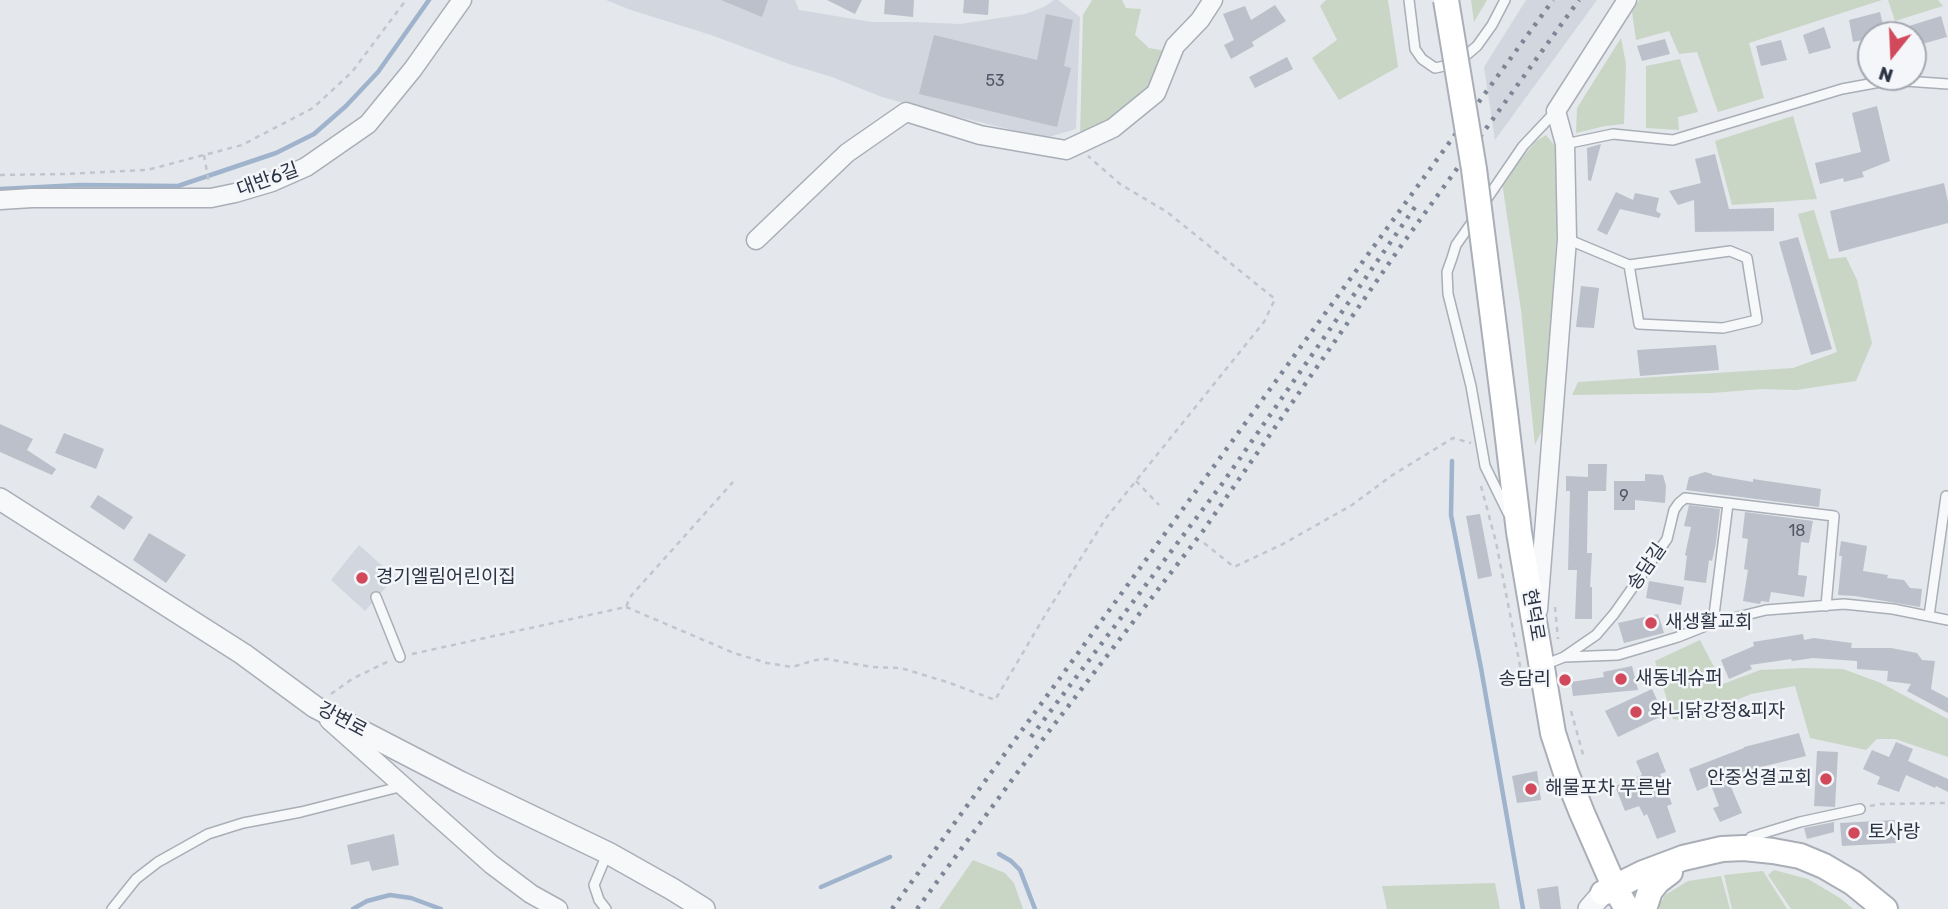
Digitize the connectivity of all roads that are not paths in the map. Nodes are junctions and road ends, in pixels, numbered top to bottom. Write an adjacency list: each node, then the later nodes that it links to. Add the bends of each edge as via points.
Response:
1 (462, 0): 10 (street, 대반6길, via 368,124 306,167 272,182 211,198)
2 (1213, 0): 12 (street, via 1175,46 1156,93 1113,128 1066,150 980,135 906,112 847,153)
3 (1409, 0): 5 (lane, via 1415,49 1435,68 1463,58 1477,46)
4 (1446, 0): 17 (main road, 현덕로, bridge, via 1474,169)
5 (1505, 0)
6 (1627, 0): 8 (street)
7 (1948, 84): 9 (lane, via 1891,80 1842,89 1673,140 1613,134)
8 (1556, 111): 9 (street); 17 (lane, via 1523,146 1457,245 1447,272 1485,466)
9 (1565, 144): 11 (street)
10 (0, 200)
11 (1567, 239): 13 (lane); 23 (street)
12 (756, 240)
13 (1629, 265): 13 (lane, via 1730,251 1747,258 1757,320 1723,328 1639,324)
14 (1946, 496): 20 (lane)
15 (0, 499): 26 (street, 강변로, via 243,654)
16 (1728, 504): 19 (lane, 송담길, via 1834,516); 22 (lane); 25 (lane, 송담길, via 1685,498 1679,503 1667,539 1614,614 1596,635)
17 (1519, 532): 23 (main road, 현덕로)
18 (376, 597): 24 (lane)
19 (1826, 606): 20 (lane, via 1844,604); 22 (lane, via 1766,610)
20 (1929, 616): 21 (lane)
21 (1948, 620)
22 (1713, 623): 25 (lane, via 1618,655)
23 (1536, 634): 25 (main road, 현덕로)
24 (400, 657)
25 (1553, 661): 32 (main road, 현덕로, via 1553,733)
26 (315, 707): 27 (street); 30 (street, 강변로)
27 (403, 786): 33 (lane, via 208,834 136,879); 34 (street, via 491,864)
28 (1860, 809): 29 (lane, via 1751,837)
29 (1742, 852): 31 (main road); 32 (main road, via 1722,849 1683,858 1643,873); 38 (main road, via 1817,869); 39 (main road, via 1800,856 1853,883)
30 (608, 853): 35 (lane, via 594,885); 36 (street, 강변로)
31 (1670, 873): 32 (main road, via 1635,884); 37 (main road, via 1650,891)
32 (1610, 900)
33 (112, 909)
34 (558, 909)
35 (606, 909)
36 (704, 909)
37 (1644, 909)
38 (1874, 909)
39 (1885, 909)

